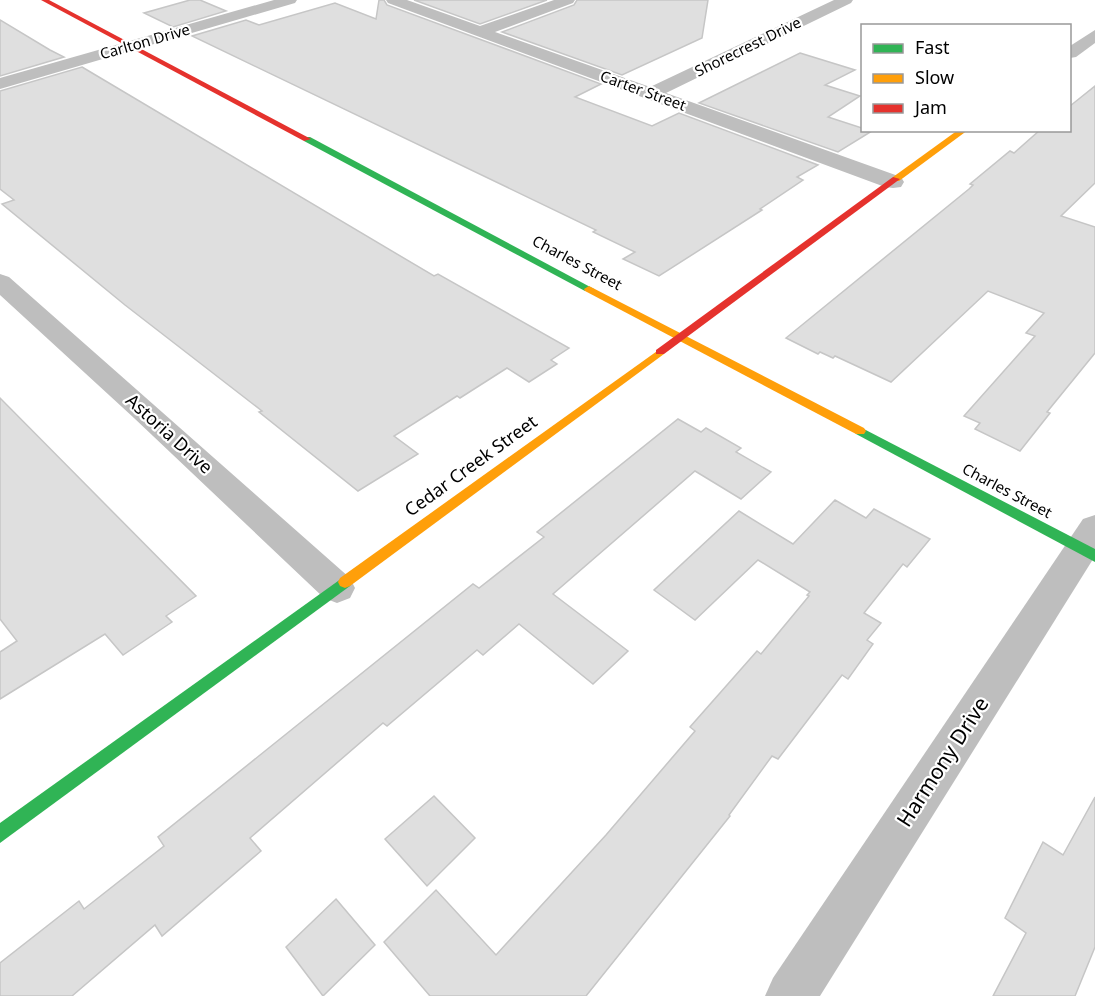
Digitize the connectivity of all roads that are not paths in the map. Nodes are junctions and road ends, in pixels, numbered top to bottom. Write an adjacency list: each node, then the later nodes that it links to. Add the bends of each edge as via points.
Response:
1 (44, 0): 8 (street, Charles Street)
2 (290, 0): 8 (street, Carlton Drive)
3 (393, 0): 6 (street, Carter Street)
4 (568, 0): 6 (street)
5 (846, 0): 11 (street, Shorecrest Drive)
6 (480, 32): 11 (street, Carter Street)
7 (1095, 35): 9 (street)
8 (131, 46): 10 (street, Carlton Drive); 15 (street, Charles Street)
9 (1071, 52)
10 (0, 84)
11 (650, 94): 13 (street, Carter Street)
12 (961, 132): 13 (street, Cedar Creek Street)
13 (893, 182): 15 (street, Cedar Creek Street)
14 (0, 282): 17 (street, Astoria Drive)
15 (681, 337): 16 (street, Charles Street); 17 (street, Cedar Creek Street)
16 (1091, 544): 19 (street, Harmony Drive)
17 (337, 588): 18 (street, Cedar Creek Street)
18 (0, 834)
19 (791, 996)

